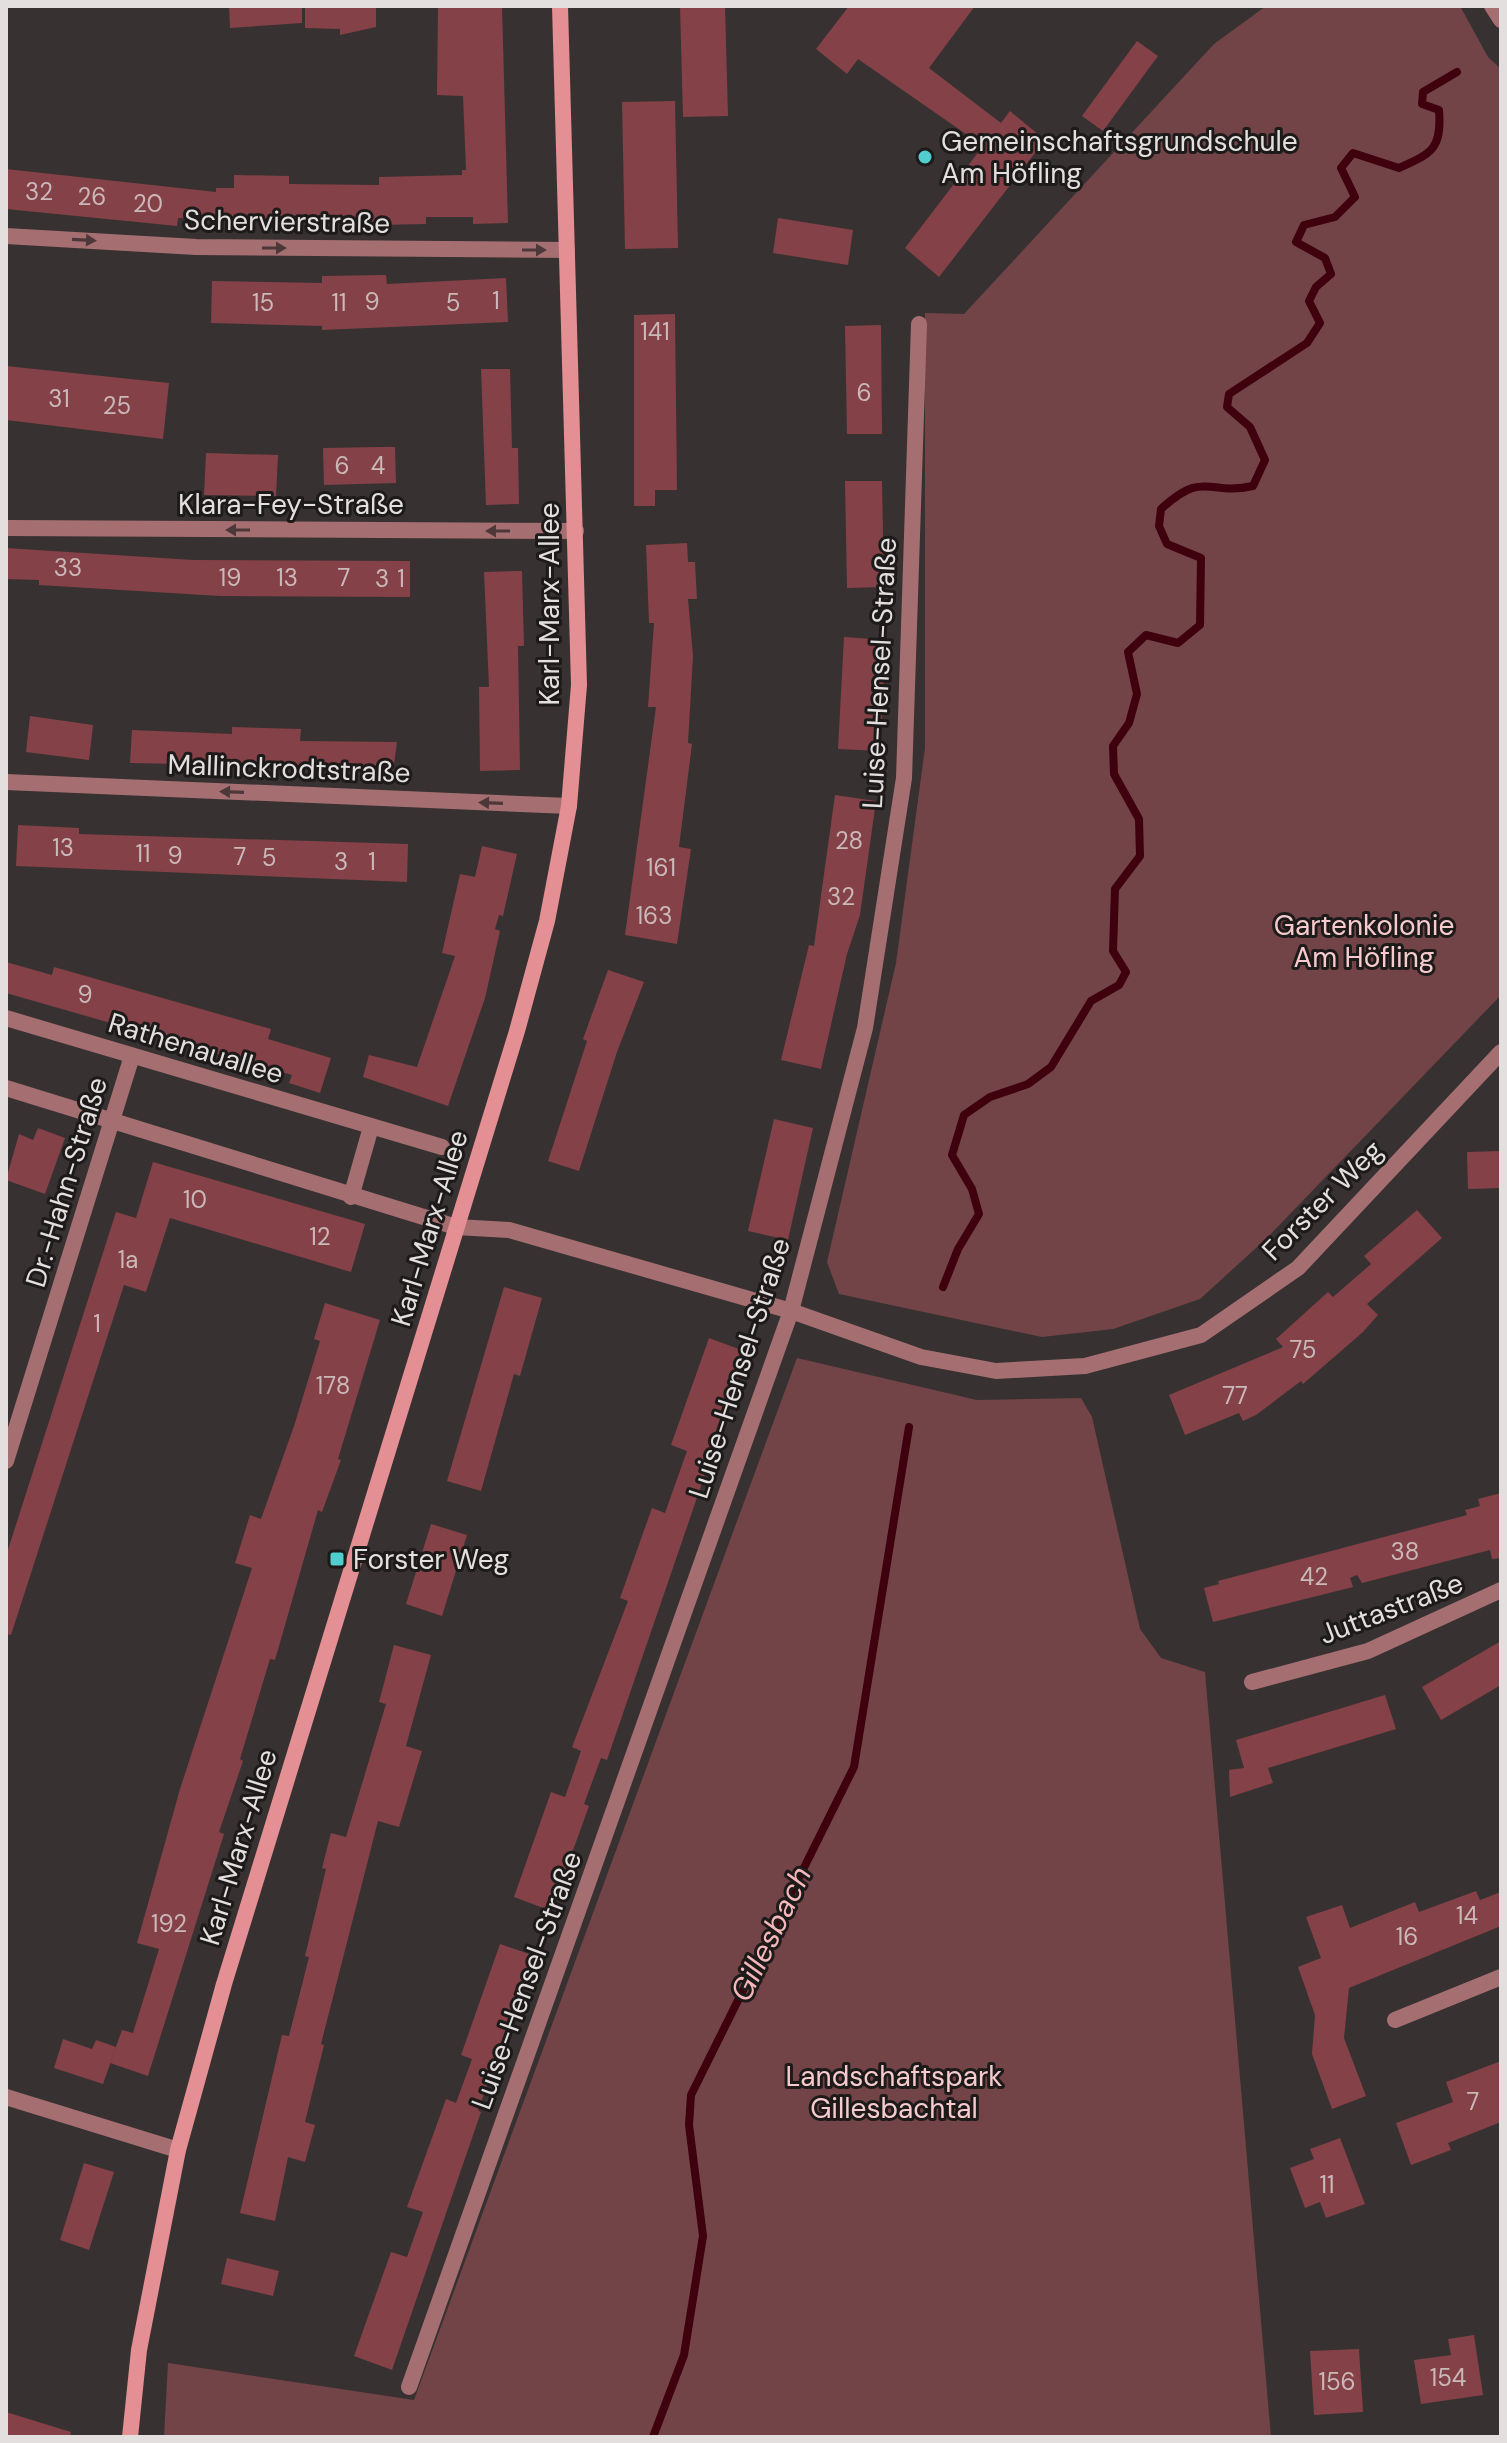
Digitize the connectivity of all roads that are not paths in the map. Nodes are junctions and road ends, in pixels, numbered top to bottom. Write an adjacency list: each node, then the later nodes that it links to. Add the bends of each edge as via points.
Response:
1 (560, 6): 5 (street, Karl-Marx-Allee)
2 (1492, 6): 3 (street)
3 (1501, 20)
4 (6, 236): 5 (street, Schervierstraße, one-way to 5, via 196,247)
5 (567, 250): 8 (street, Karl-Marx-Allee)
6 (919, 324): 20 (street, Luise-Hensel-Straße, via 904,778 865,1028)
7 (6, 528): 8 (street, Klara-Fey-Straße, one-way to 7)
8 (576, 531): 10 (street, Karl-Marx-Allee, via 579,685)
9 (6, 782): 10 (street, Mallinckrodtstraße, one-way to 9)
10 (569, 806): 19 (street, Karl-Marx-Allee, via 547,921)
11 (6, 1018): 12 (street, Rathenauallee)
12 (132, 1056): 15 (street, Dr.-Hahn-Straße); 16 (street, Rathenauallee)
13 (1500, 1056): 20 (street, Forster Weg, via 1298,1268 1201,1335 1085,1366 996,1371 921,1357)
14 (6, 1088): 15 (street)
15 (112, 1122): 18 (street); 21 (street, Dr.-Hahn-Straße)
16 (371, 1127): 17 (street, Rathenauallee); 18 (street)
17 (442, 1147)
18 (351, 1197): 19 (street)
19 (456, 1227): 20 (street, Forster Weg, via 509,1230); 27 (street, Karl-Marx-Allee)
20 (791, 1311): 28 (street, Luise-Hensel-Straße)
21 (6, 1461)
22 (1501, 1590): 23 (street, Juttastraße, via 1368,1651)
23 (1252, 1682)
24 (1501, 1977): 25 (street)
25 (1395, 2020)
26 (6, 2097): 27 (street)
27 (178, 2150): 29 (street, Karl-Marx-Allee, via 139,2350)
28 (409, 2387)
29 (130, 2437)

